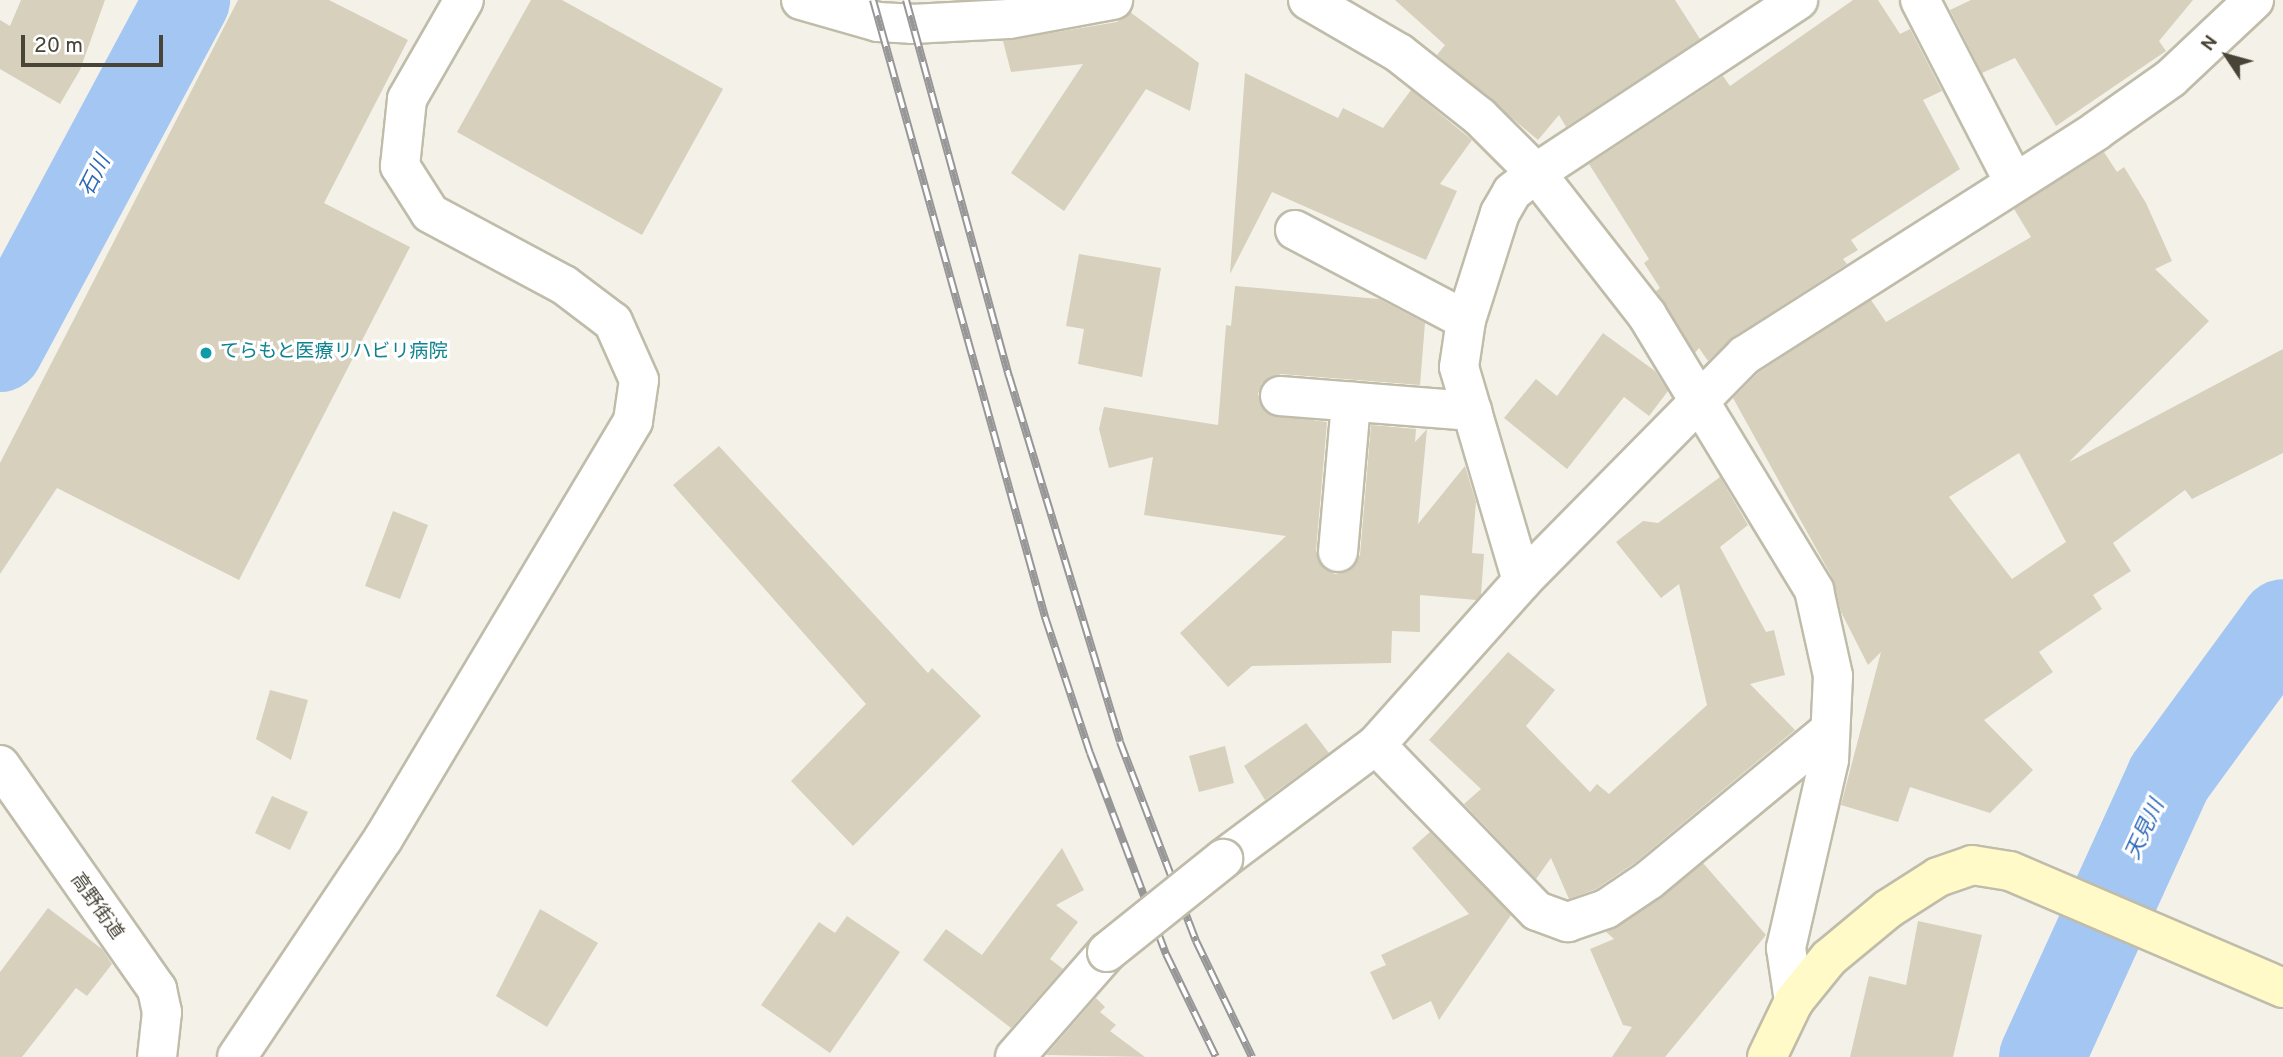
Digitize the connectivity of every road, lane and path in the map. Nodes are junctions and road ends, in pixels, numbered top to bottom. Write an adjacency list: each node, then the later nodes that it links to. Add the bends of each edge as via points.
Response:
1 (464, 0): 24 (street, via 407,99 400,166 430,213 564,285 613,322 639,380 633,421 383,839)
2 (802, 0): 3 (street, via 868,19 912,24 1009,19)
3 (1113, 0)
4 (1308, 0): 8 (street, via 1399,53 1480,117)
5 (1798, 0): 8 (street)
6 (1920, 0): 9 (street)
7 (2254, 0): 9 (street, via 2171,78)
8 (1536, 173): 11 (street, via 1512,192 1500,214); 13 (street, via 1647,315)
9 (2013, 180): 13 (street, via 1745,355)
10 (1295, 230): 11 (street)
11 (1466, 320): 15 (street, via 1459,367)
12 (1280, 396): 14 (street)
13 (1701, 396): 17 (street); 18 (street, via 1814,590 1833,676)
14 (1351, 402): 15 (street); 16 (street)
15 (1472, 411): 17 (street)
16 (1338, 552)
17 (1522, 581): 19 (street)
18 (1830, 730): 19 (street, via 1649,880 1606,909 1568,922 1537,911); 22 (street, via 1829,761 1786,948)
19 (1376, 745): 25 (street, bridge, via 1107,952)
20 (0, 765): 23 (street, 高野街道, via 157,989 162,1012)
21 (2283, 988): 22 (street, via 2010,871 1972,865 1938,877 1829,958)
22 (1794, 1001): 26 (street)
23 (157, 1057)
24 (237, 1057)
25 (1015, 1057)
26 (1767, 1057)

